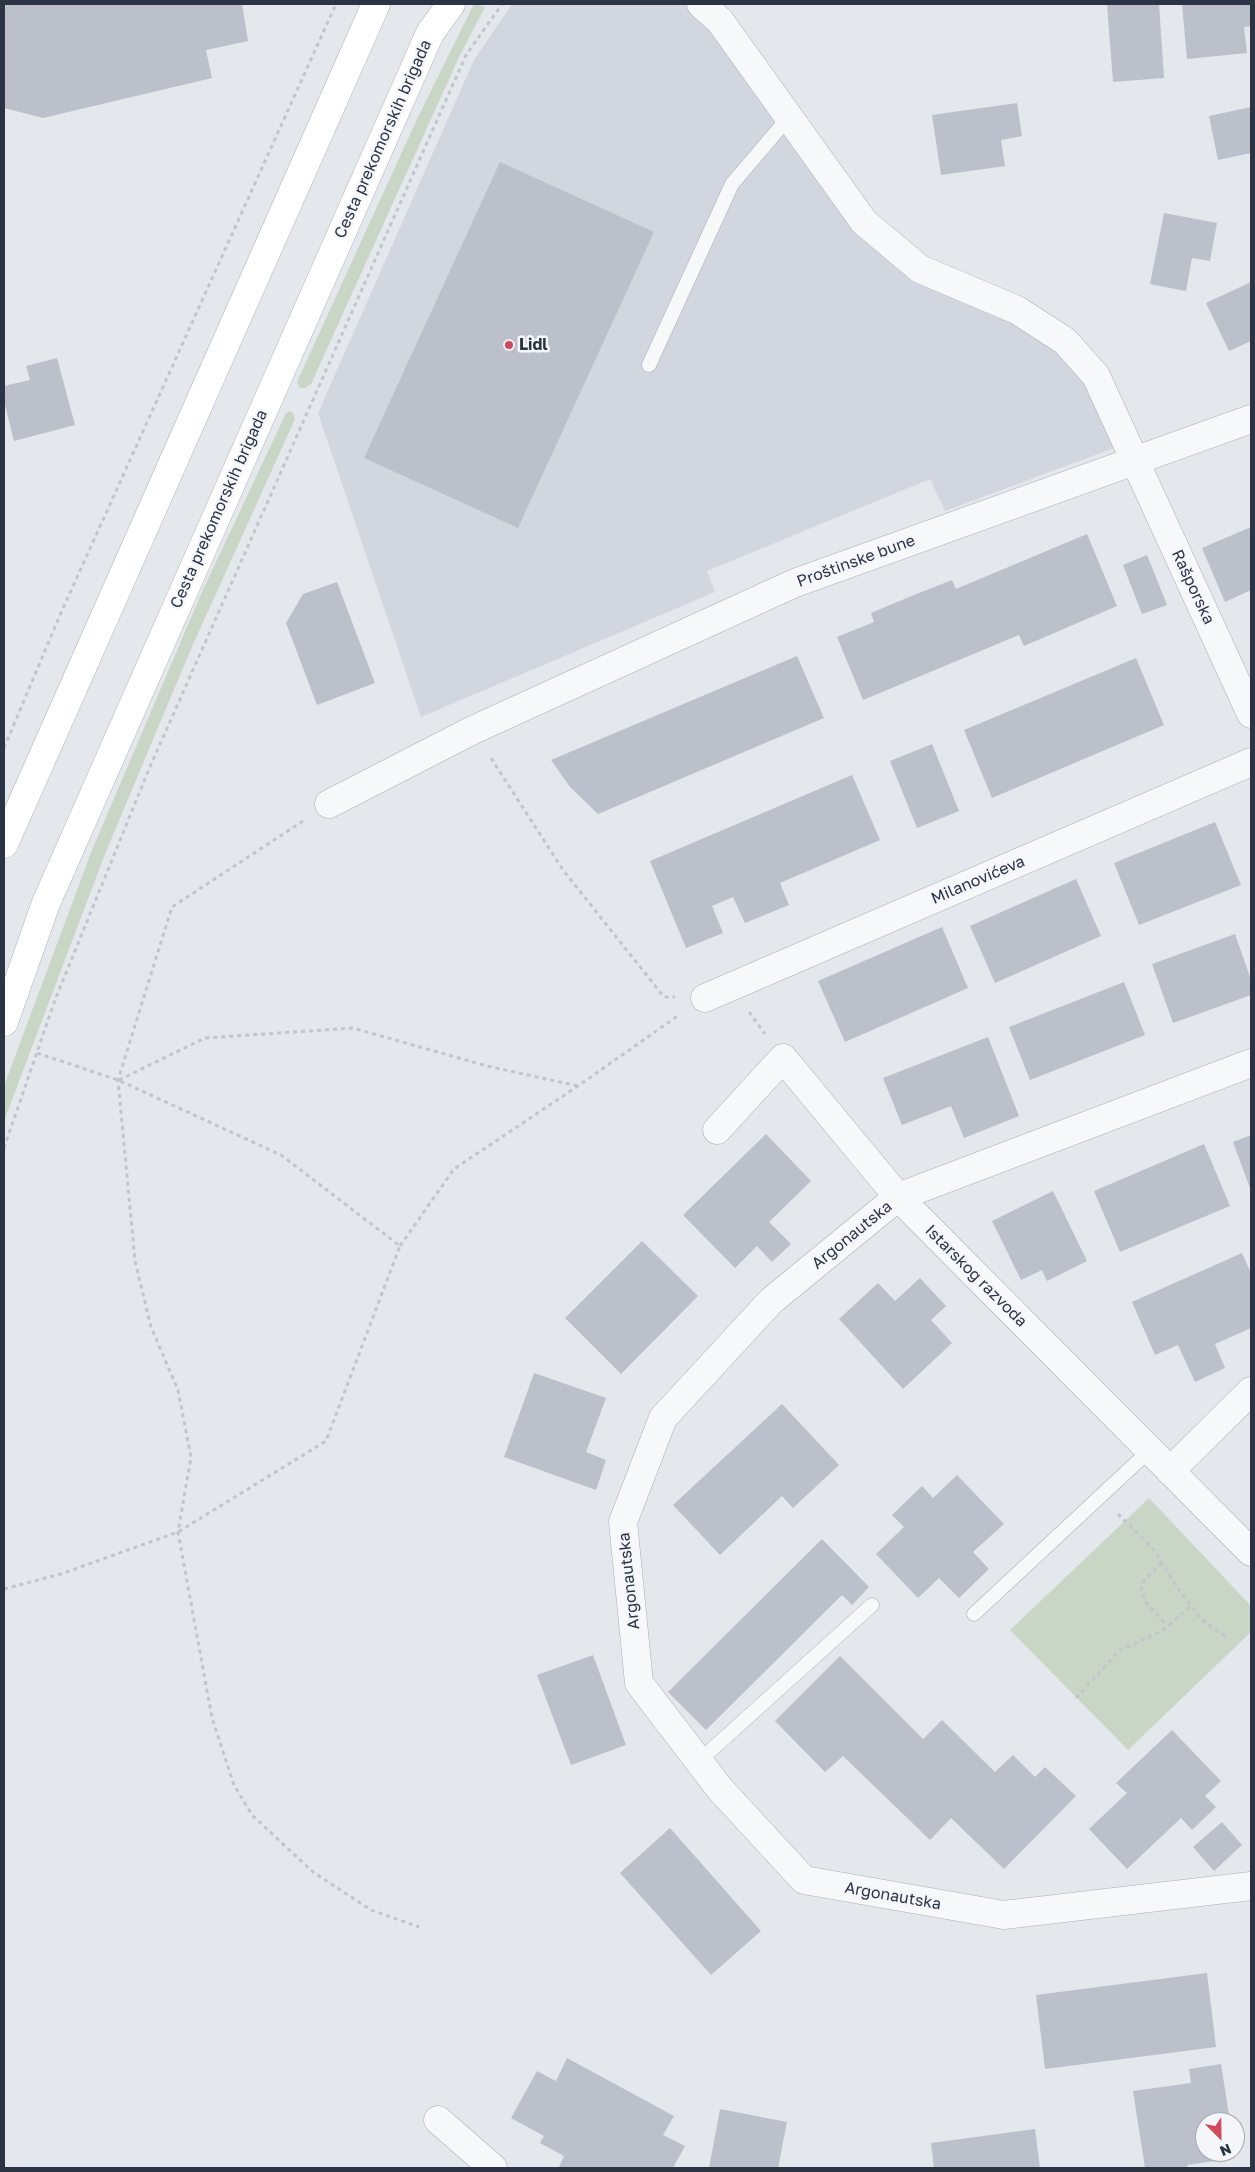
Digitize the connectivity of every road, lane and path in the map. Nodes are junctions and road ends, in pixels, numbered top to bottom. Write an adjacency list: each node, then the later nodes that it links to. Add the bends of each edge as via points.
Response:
1 (336, 4): 12 (path, via 60,614)
2 (376, 4): 15 (main road)
3 (451, 4): 18 (main road, Cesta prekomorskih brigada, via 430,33 46,903)
4 (502, 4): 19 (path, via 466,55 348,316 149,769 55,1000)
5 (711, 10): 6 (street, Rašporska)
6 (789, 117): 7 (lane, via 732,184); 9 (street, Rašporska, via 864,222 920,269 1016,310 1065,342 1096,376)
7 (649, 365)
8 (1251, 419): 9 (street, Proštinske bune)
9 (1135, 460): 10 (street, Rašporska); 11 (street, Proštinske bune, via 795,582)
10 (1251, 714)
11 (473, 730): 14 (street, Proštinske bune); 17 (path, via 563,870 664,997)
12 (4, 748)
13 (1251, 762): 16 (street, Milanovićeva)
14 (328, 804): 22 (path, via 172,907)
15 (4, 844)
16 (730, 986): 17 (street, Milanovićeva); 20 (path)
17 (705, 998): 23 (path)
18 (4, 1022)
19 (37, 1053): 22 (path); 25 (path)
20 (783, 1058): 24 (street); 26 (street, Istarskog razvoda)
21 (1251, 1063): 26 (street, Argonautska)
22 (118, 1080): 23 (path, via 204,1038 353,1028 487,1066); 27 (path, via 281,1155); 32 (path, via 135,1261 151,1327 178,1390 191,1457)
23 (578, 1086): 27 (path, via 454,1169)
24 (717, 1130)
25 (4, 1148)
26 (898, 1197): 29 (street, Istarskog razvoda); 42 (street, Argonautska, via 772,1301 663,1418 623,1522 639,1683)
27 (400, 1246): 32 (path, via 326,1441)
28 (1251, 1391): 30 (street)
29 (1150, 1451): 30 (street, Istarskog razvoda); 31 (lane)
30 (1170, 1471): 33 (street, Istarskog razvoda)
31 (1099, 1497): 34 (path, via 1154,1550); 38 (lane)
32 (178, 1532): 35 (path, via 61,1574); 44 (path, via 212,1718 234,1785 252,1815 313,1872 371,1910)
33 (1251, 1552)
34 (1162, 1563): 37 (path); 39 (path, via 1144,1580 1141,1590 1145,1601)
35 (4, 1589)
36 (872, 1605): 42 (lane)
37 (1191, 1606): 39 (path); 40 (path, via 1202,1620)
38 (974, 1614)
39 (1167, 1626): 41 (path, via 1119,1651)
40 (1225, 1636)
41 (1076, 1698)
42 (698, 1761): 43 (street, Argonautska, via 804,1880 1004,1915)
43 (1251, 1886)
44 (419, 1927)
45 (438, 2120): 46 (street)
46 (493, 2168)

